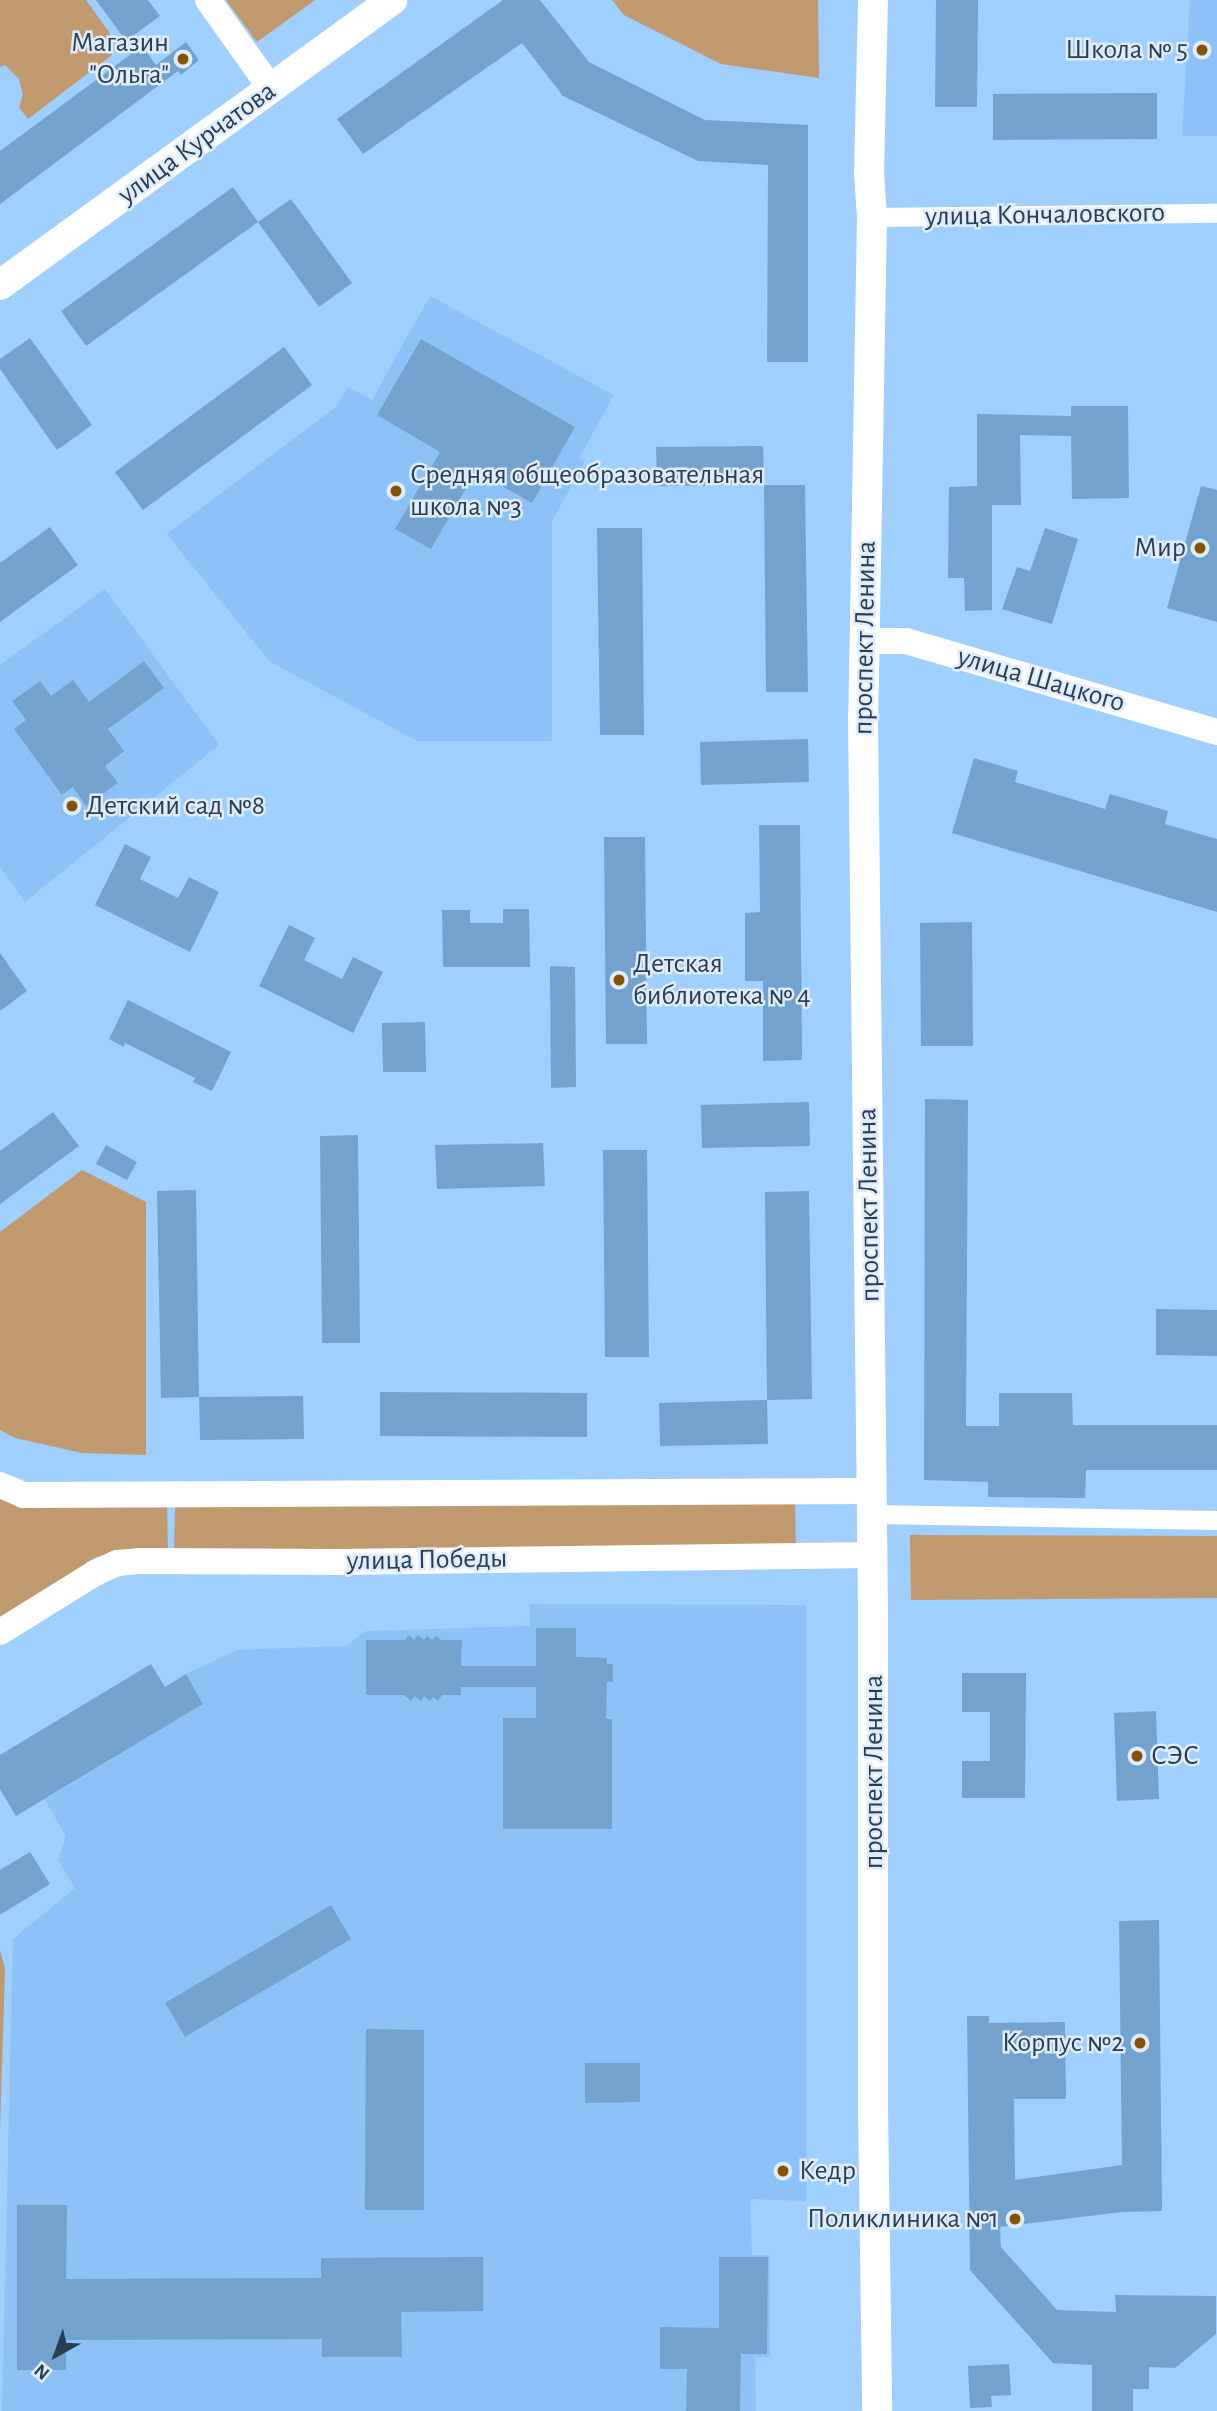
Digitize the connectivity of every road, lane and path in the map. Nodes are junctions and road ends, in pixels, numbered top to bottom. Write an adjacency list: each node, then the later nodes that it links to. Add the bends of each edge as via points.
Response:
1 (208, 0): 4 (street)
2 (392, 0): 4 (main road, улица Курчатова)
3 (873, 0): 6 (main road, проспект Ленина)
4 (272, 90): 7 (main road, улица Курчатова)
5 (1217, 213): 6 (street, улица Кончаловского)
6 (872, 217): 8 (main road, проспект Ленина)
7 (0, 285)
8 (863, 641): 9 (street, улица Шацкого, via 906,641); 11 (main road, проспект Ленина)
9 (1217, 732)
10 (0, 1485): 11 (street, via 24,1495)
11 (872, 1503): 12 (street); 13 (main road, проспект Ленина)
12 (1217, 1520)
13 (873, 1555): 14 (street, улица Победы, via 139,1560 95,1573); 15 (main road, проспект Ленина)
14 (0, 1632)
15 (877, 2411)

